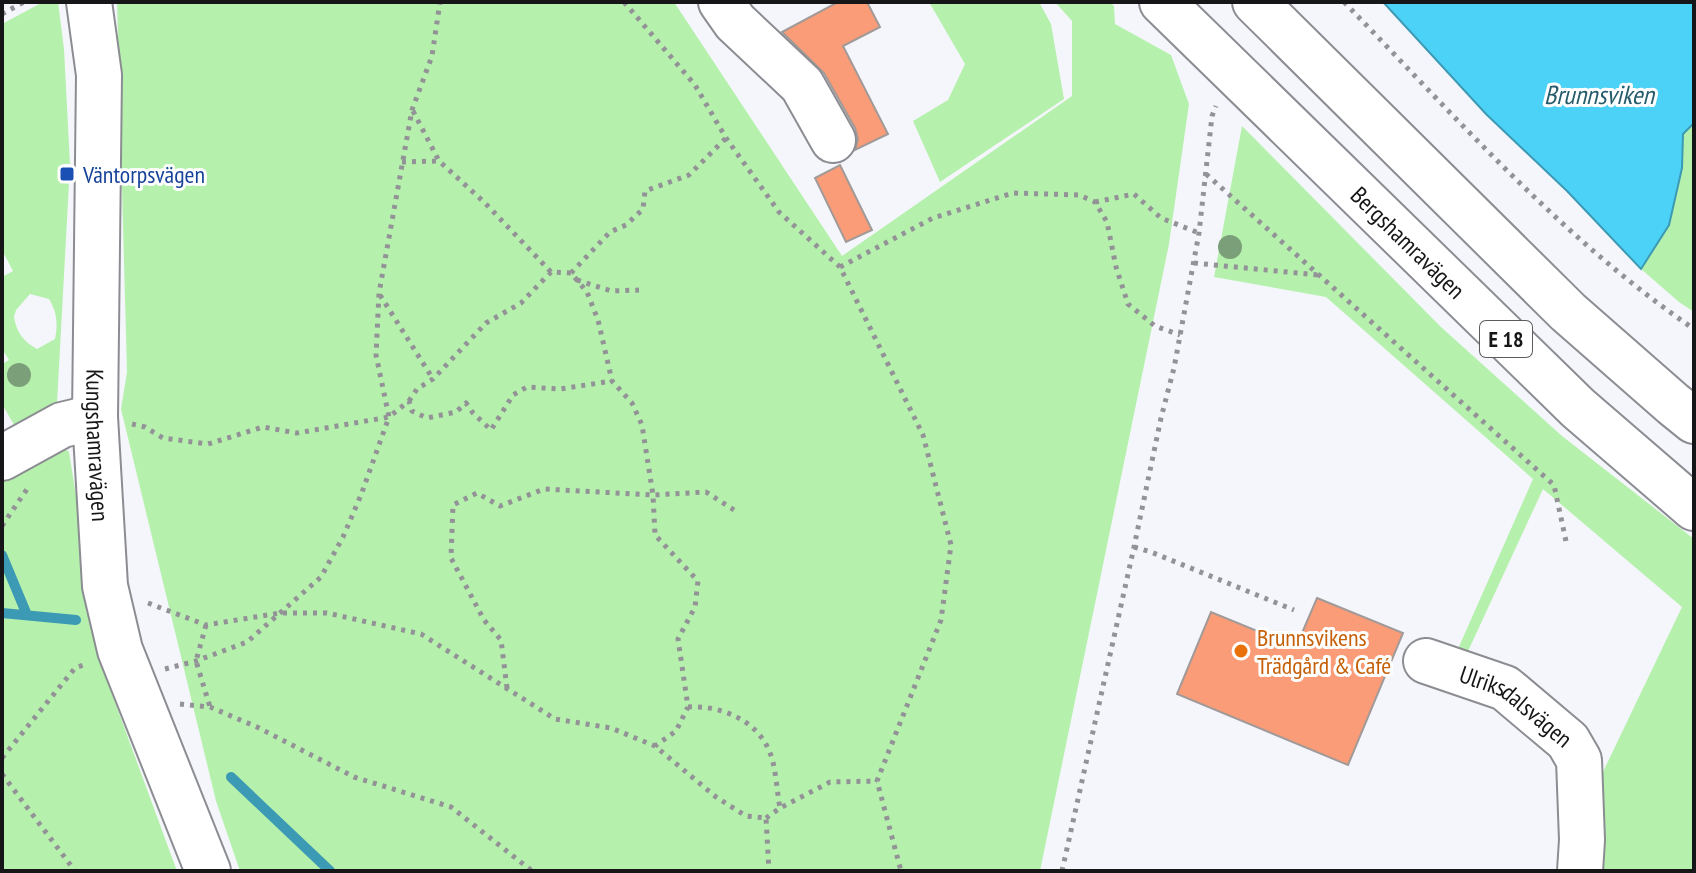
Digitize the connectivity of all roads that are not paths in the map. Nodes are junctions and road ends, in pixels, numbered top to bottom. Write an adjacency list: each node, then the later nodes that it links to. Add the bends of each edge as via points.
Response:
1 (89, 2): 6 (main road, Kungshamravägen, via 99,75)
2 (721, 2): 5 (main road, via 802,85)
3 (1162, 2): 9 (main road, Bergshamravägen / E 18, via 1578,408)
4 (1255, 2): 7 (main road, E 18, via 1568,312)
5 (833, 140)
6 (95, 417): 8 (main road, via 62,425); 11 (main road, Kungshamravägen, via 105,586 130,676)
7 (1694, 421)
8 (2, 458)
9 (1694, 508)
10 (1426, 661): 12 (main road, Ulriksdalsvägen, via 1505,688 1568,741 1579,760)
11 (208, 871)
12 (1580, 871)

